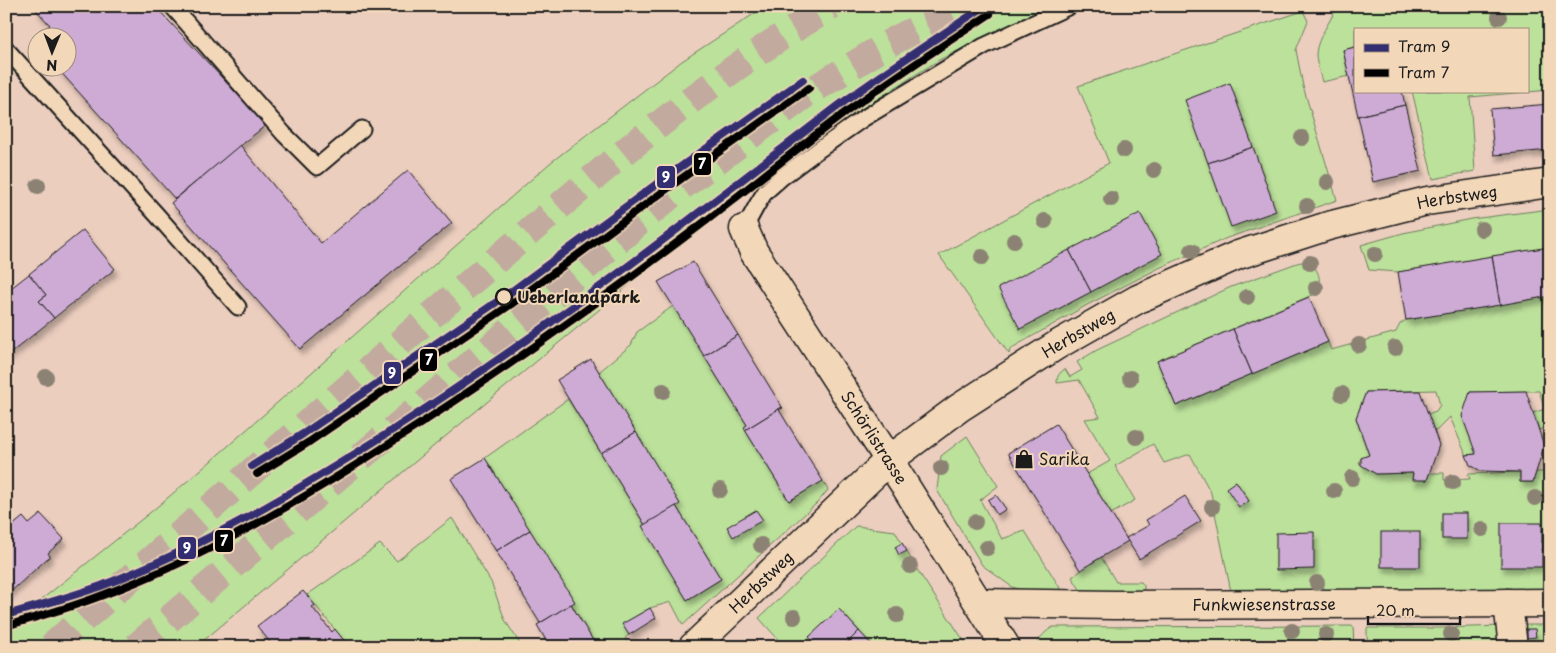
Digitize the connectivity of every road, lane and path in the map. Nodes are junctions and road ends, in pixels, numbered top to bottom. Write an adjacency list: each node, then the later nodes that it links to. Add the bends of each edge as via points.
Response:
1 (172, 6): 4 (lane, via 316,167)
2 (1070, 6): 6 (lane, via 984,46 864,118 781,178 756,205)
3 (6, 49): 7 (lane)
4 (362, 129)
5 (1550, 182): 8 (street, Herbstweg, via 1427,201 1328,226 1238,255 1138,299 1057,345 959,408)
6 (744, 229): 8 (street, Schörlistrasse, via 754,252)
7 (238, 307)
8 (889, 460): 9 (street, Schörlistrasse); 12 (street, Herbstweg)
9 (980, 603): 10 (street, Funkwiesenstrasse); 13 (street, Schörlistrasse)
10 (1508, 603): 11 (street, Funkwiesenstrasse); 14 (street)
11 (1550, 603)
12 (693, 647)
13 (1006, 647)
14 (1513, 647)

